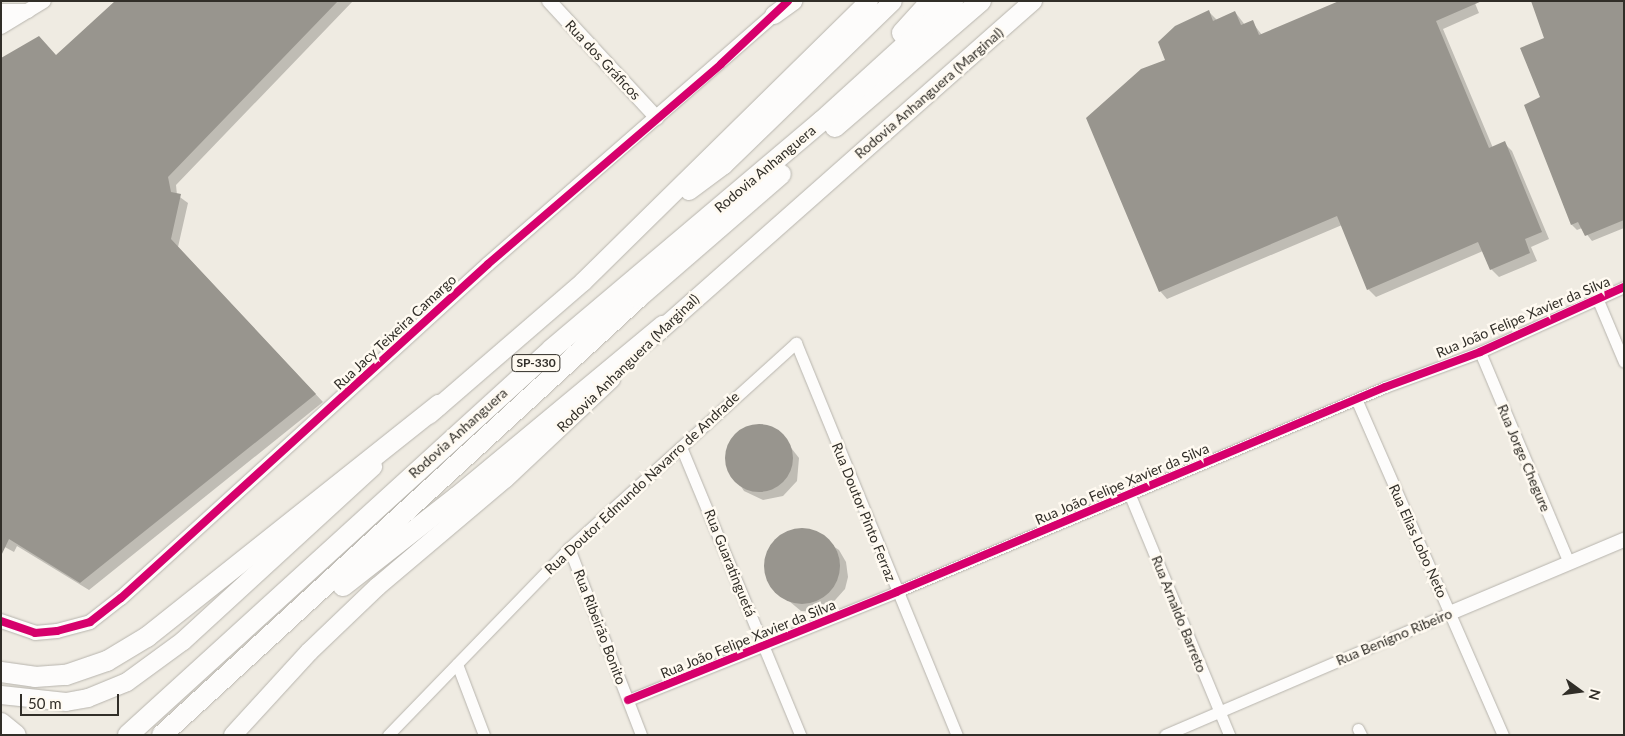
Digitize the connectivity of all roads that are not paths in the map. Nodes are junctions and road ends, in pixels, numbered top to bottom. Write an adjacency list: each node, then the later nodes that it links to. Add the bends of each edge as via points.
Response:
1 (44, 1): 11 (street)
2 (550, 1): 15 (street, Rua dos Gráficos)
3 (788, 1): 13 (street, Rua Jacy Teixeira Camargo)
4 (793, 1): 13 (highway)
5 (869, 1): 17 (highway)
6 (893, 1): 17 (highway, via 724,165)
7 (931, 1): 16 (highway)
8 (954, 1): 16 (highway, Rodovia Anhanguera / SP-330)
9 (981, 1): 35 (highway, Rodovia Anhanguera / SP-330, via 638,298)
10 (1033, 1): 20 (highway, Rodovia Anhanguera (Marginal))
11 (29, 10): 12 (street); 14 (street)
12 (1, 11)
13 (774, 15): 15 (street, Rua Jacy Teixeira Camargo)
14 (1, 27)
15 (657, 118): 33 (street, Rua Jacy Teixeira Camargo, via 488,264 319,420 90,622 36,634)
16 (822, 121): 43 (highway, Rodovia Anhanguera / SP-330, via 552,349)
17 (627, 238): 25 (highway, via 564,299)
18 (1624, 287): 19 (street, Rua João Felipe Xavier da Silva)
19 (1597, 298): 22 (street, Rua João Felipe Xavier da Silva); 23 (street)
20 (663, 326): 35 (highway, via 457,497); 45 (highway, Rodovia Anhanguera (Marginal), via 505,479 377,587 309,652)
21 (796, 343): 26 (street, Rua Doutor Edmundo Navarro de Andrade); 31 (street, Rua Doutor Pinto Ferraz)
22 (1480, 352): 24 (street, Rua João Felipe Xavier da Silva, via 1385,386); 30 (street, Rua Jorge Chegure)
23 (1624, 362)
24 (1357, 401): 27 (street, Rua João Felipe Xavier da Silva); 32 (street, Rua Elias Lobo Neto)
25 (439, 405): 37 (highway, via 147,637 107,661 66,675 36,677); 38 (highway, via 260,574 144,671 108,691 66,702)
26 (681, 447): 29 (street, Rua Doutor Edmundo Navarro de Andrade); 34 (street, Rua Guaratinguetá)
27 (1129, 493): 31 (street, Rua João Felipe Xavier da Silva); 40 (street, Rua Arnaldo Barreto)
28 (1624, 540): 30 (street, Rua Benígno Ribeiro)
29 (569, 548): 36 (street, Rua Doutor Edmundo Navarro de Andrade); 39 (street, Rua Ribeirão Bonito)
30 (1569, 563): 32 (street, Rua Benígno Ribeiro)
31 (896, 592): 34 (street, Rua João Felipe Xavier da Silva); 50 (street, Rua Doutor Pinto Ferraz)
32 (1450, 613): 40 (street, Rua Benígno Ribeiro); 53 (street, Rua Elias Lobo Neto)
33 (1, 621)
34 (764, 646): 39 (street, Rua João Felipe Xavier da Silva); 49 (street, Rua Guaratinguetá)
35 (244, 661): 44 (highway, Rodovia Anhanguera / SP-330)
36 (457, 664): 46 (street, Rua Doutor Edmundo Navarro de Andrade); 47 (street)
37 (1, 672)
38 (1, 695)
39 (628, 700): 48 (street, Rua Ribeirão Bonito)
40 (1219, 712): 51 (street, Rua Benígno Ribeiro); 52 (street, Rua Arnaldo Barreto)
41 (1, 723): 42 (highway)
42 (16, 735)
43 (128, 735)
44 (162, 735)
45 (233, 735)
46 (388, 735)
47 (484, 735)
48 (642, 735)
49 (800, 735)
50 (957, 735)
51 (1165, 735)
52 (1229, 735)
53 (1503, 735)

